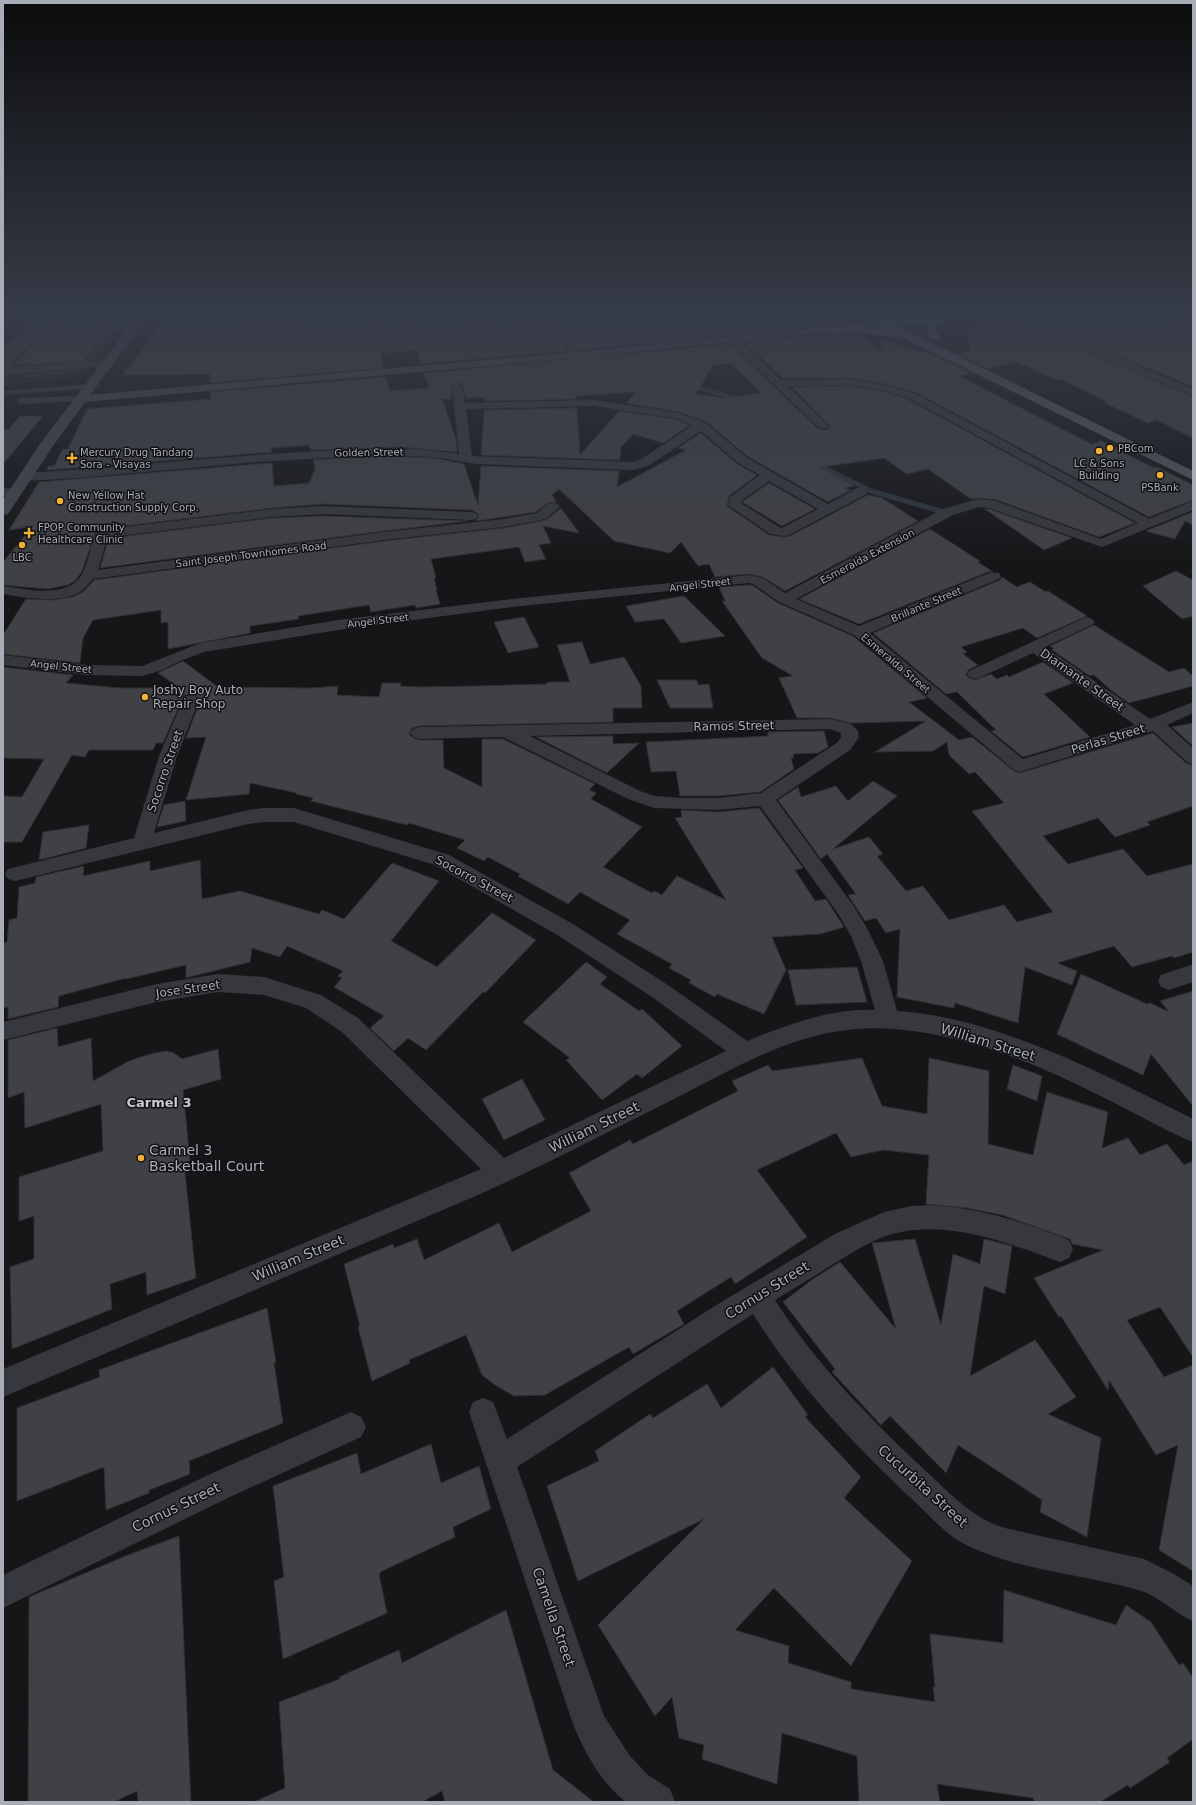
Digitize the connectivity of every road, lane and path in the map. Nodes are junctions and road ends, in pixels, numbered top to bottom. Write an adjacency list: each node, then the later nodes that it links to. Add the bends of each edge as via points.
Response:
1 (89, 398): 7 (main road)
2 (459, 398): 10 (street)
3 (794, 398): 12 (street)
4 (916, 398): 24 (street)
5 (1035, 398): 15 (main road)
6 (1063, 398): 9 (main road)
7 (82, 399): 8 (street); 16 (main road)
8 (11, 402)
9 (1073, 403)
10 (460, 406): 11 (street, via 594,403 675,415 689,418); 13 (street)
11 (702, 425): 13 (street, Golden Street, via 644,463 632,466); 14 (street, via 742,460)
12 (823, 426)
13 (466, 459): 16 (street, Golden Street, via 414,452 320,453)
14 (767, 476): 21 (street); 21 (street, via 735,500 735,505 775,530 784,532)
15 (1193, 476)
16 (25, 477): 18 (main road)
17 (862, 491): 21 (street)
18 (9, 492): 22 (main road)
19 (1193, 505): 24 (street)
20 (553, 507): 23 (street, Saint Joseph Townhomes Road, via 541,516)
21 (827, 509)
22 (3, 511)
23 (504, 523): 25 (street, Saint Joseph Townhomes Road, via 384,536); 25 (street, Saint Joseph Townhomes Road, via 486,517 323,510 272,513 103,535 100,537)
24 (1149, 524): 29 (street, Esmeralda Extension, via 1097,542 991,504 978,503 948,512)
25 (90, 575): 28 (street, via 73,589 63,592 33,594)
26 (994, 576): 31 (street, Brillante Street)
27 (758, 581): 29 (street, Esmeralda Street); 33 (street, Angel Street, via 744,579 512,603 338,625 200,648 154,668 142,670 87,670)
28 (3, 590)
29 (784, 599): 31 (street, Esmeralda Street)
30 (1087, 622): 32 (street)
31 (859, 632): 41 (street, Esmeralda Street)
32 (1034, 647): 34 (street); 37 (street, Diamante Street)
33 (3, 660)
34 (975, 674)
35 (191, 700): 43 (street, Socorro Street, via 168,756)
36 (1193, 707): 37 (street, Perlas Street)
37 (1152, 725): 40 (street, Diamante Street); 41 (street, Perlas Street)
38 (506, 731): 39 (street, Ramos Street); 42 (street, Ramos Street, via 634,795 654,802 717,804); 42 (street, Ramos Street, via 829,724 850,731 850,737 844,746)
39 (420, 733)
40 (1193, 758)
41 (1020, 766)
42 (765, 799): 47 (street, via 846,910 860,934 872,961)
43 (142, 843): 44 (street, Socorro Street); 49 (street, Socorro Street, via 248,817 294,815 442,860 566,930 660,991)
44 (15, 874)
45 (1193, 973): 46 (street)
46 (1169, 981)
47 (888, 1019): 49 (street, William Street, via 856,1019 817,1025); 50 (street, William Street, via 946,1028 1028,1053 1096,1082)
48 (3, 1031): 51 (street, Jose Street, via 157,993 218,983 264,986 313,1001 350,1025)
49 (745, 1052): 51 (street, William Street)
50 (1193, 1131)
51 (501, 1172): 54 (street, William Street)
52 (1060, 1249): 53 (street, Cornus Street, via 996,1226 945,1218 912,1218 895,1221 856,1236)
53 (757, 1296): 57 (street, Cornus Street); 59 (street, Cucurbita Street, via 803,1364 840,1407 900,1468 963,1525 1009,1545 1144,1575)
54 (3, 1383)
55 (483, 1412): 57 (street, Camella Street)
56 (351, 1427): 58 (street, Cornus Street, via 219,1486)
57 (501, 1460): 60 (street, Camella Street, via 590,1724 619,1772)
58 (3, 1592)
59 (1193, 1605)
60 (657, 1802)

